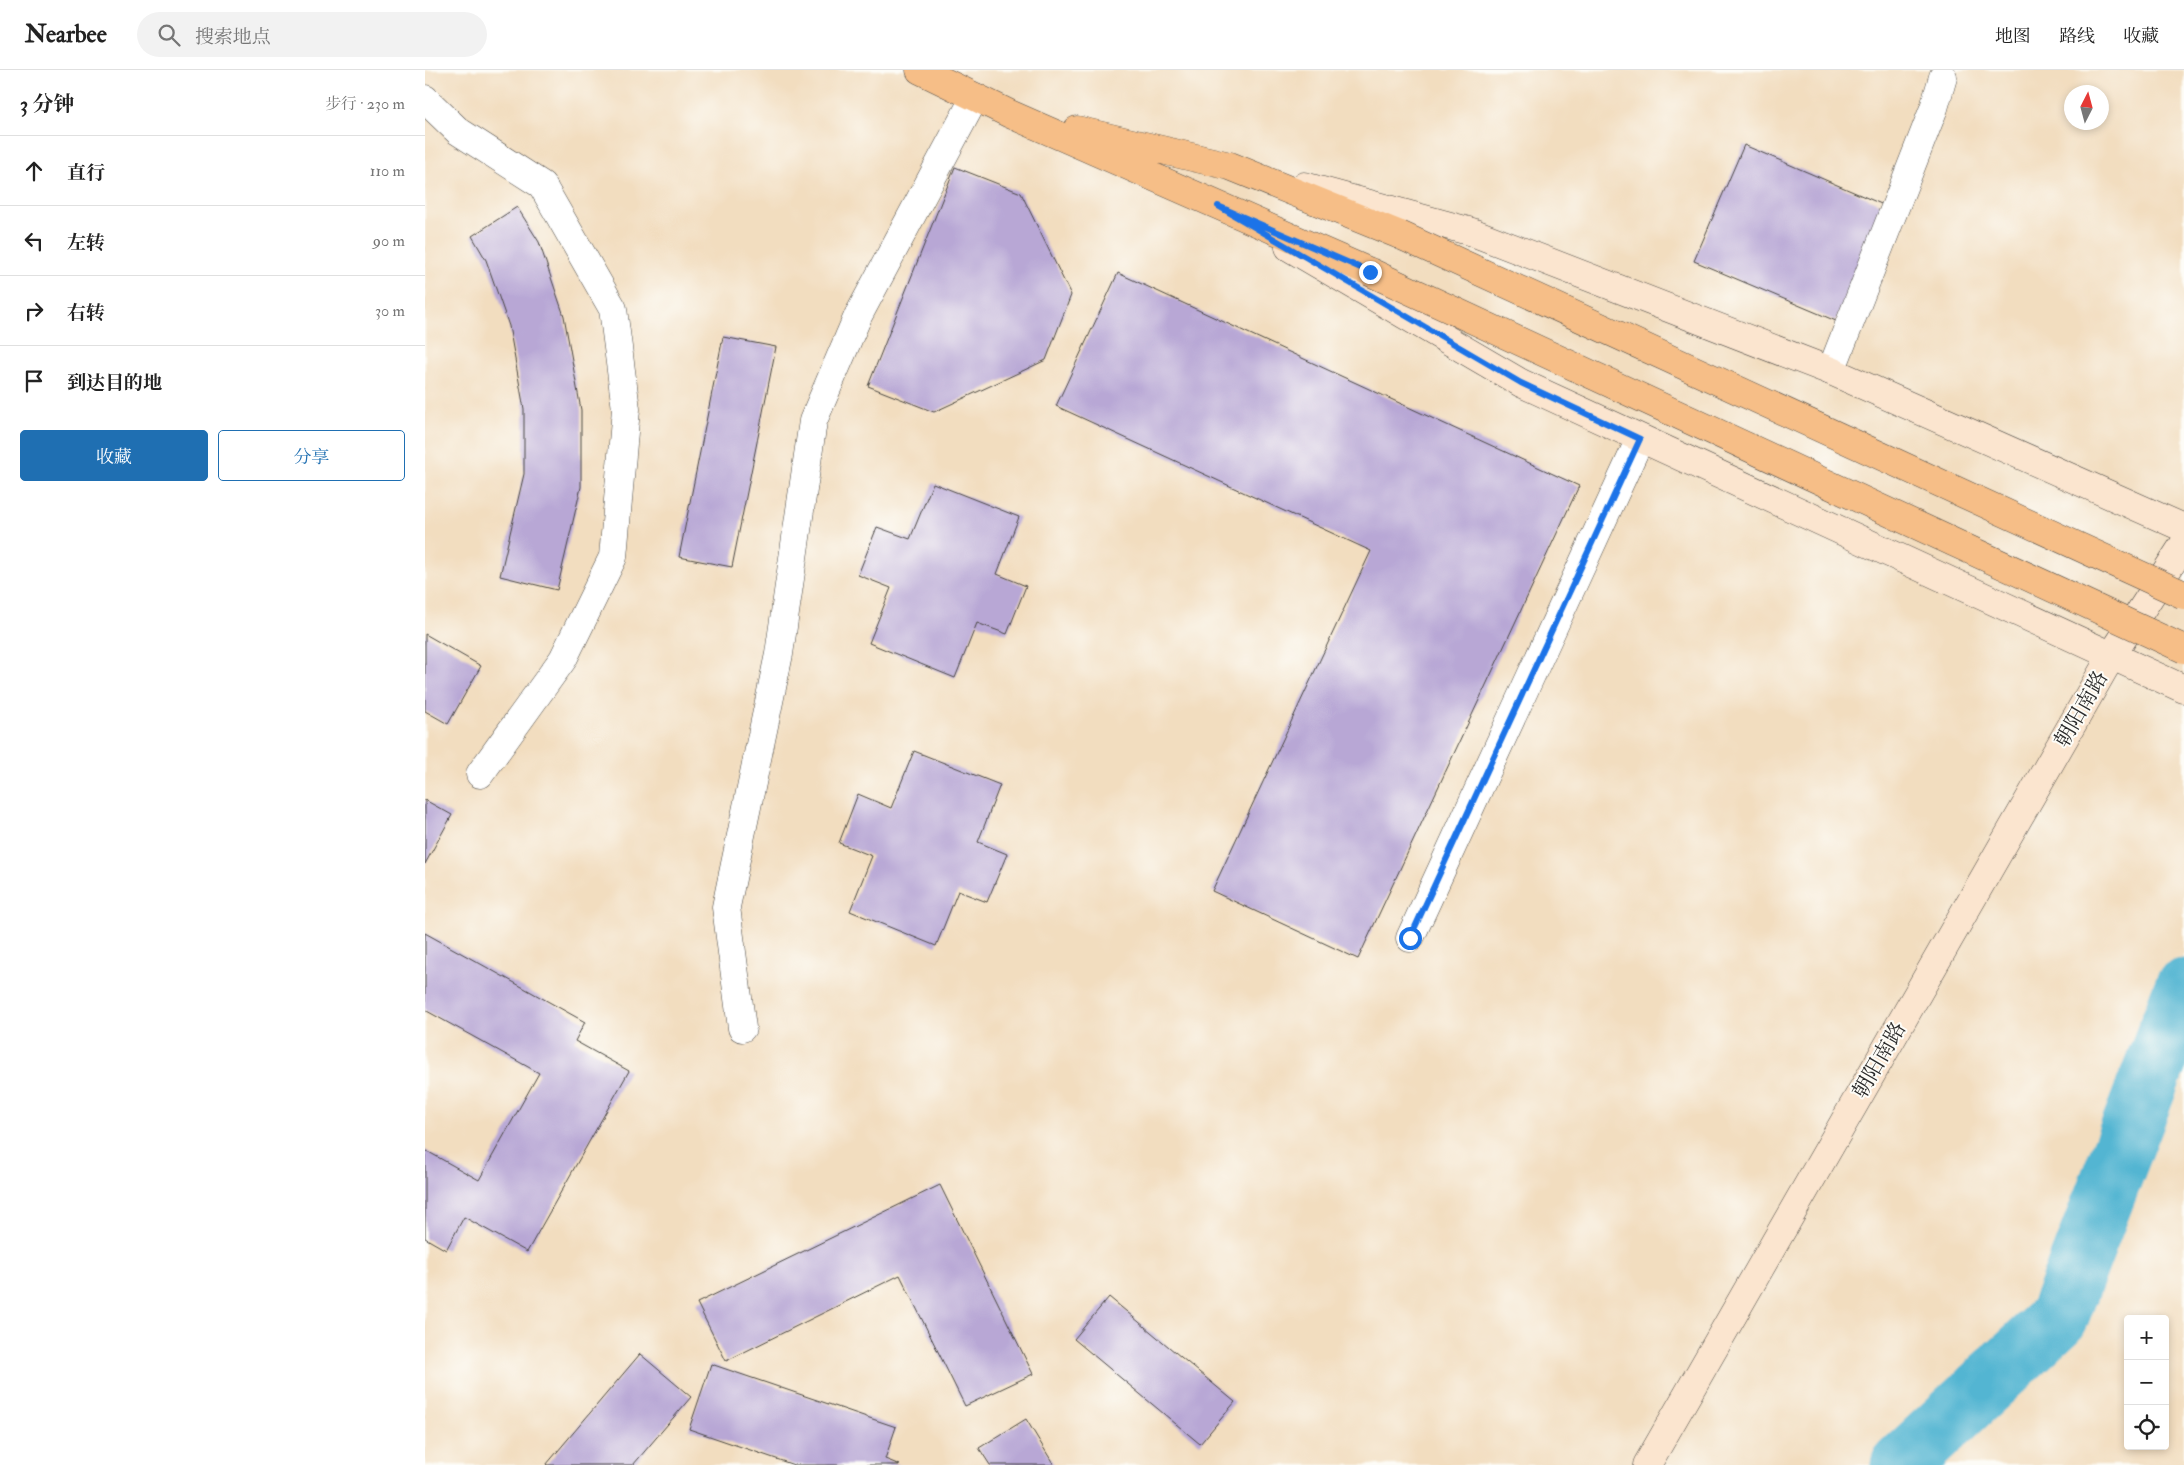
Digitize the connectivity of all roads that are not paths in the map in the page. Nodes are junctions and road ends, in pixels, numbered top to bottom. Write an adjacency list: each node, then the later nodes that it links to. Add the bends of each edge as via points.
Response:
1 (920, 70): 3 (main road)
2 (1943, 76): 8 (street, via 1934,108)
3 (975, 97): 5 (main road); 18 (street, via 858,316 813,421 779,654 726,907)
4 (425, 99): 16 (street, via 459,131 543,185 613,308 626,409 613,557 563,659)
5 (1010, 114): 6 (main road); 7 (main road)
6 (1230, 166): 8 (street, via 1472,232); 12 (main road, bridge, via 1399,235)
7 (1218, 206): 9 (street, via 1521,383); 13 (main road, bridge, via 1370,272)
8 (1831, 371): 10 (street)
9 (1640, 439): 14 (street); 17 (street)
10 (2184, 528)
11 (2184, 544): 14 (street, 朝阳南路)
12 (2184, 595)
13 (2184, 649)
14 (2112, 655): 15 (street); 19 (street, 朝阳南路)
15 (2184, 689)
16 (480, 774)
17 (1410, 938)
18 (742, 1028)
19 (1647, 1465)

